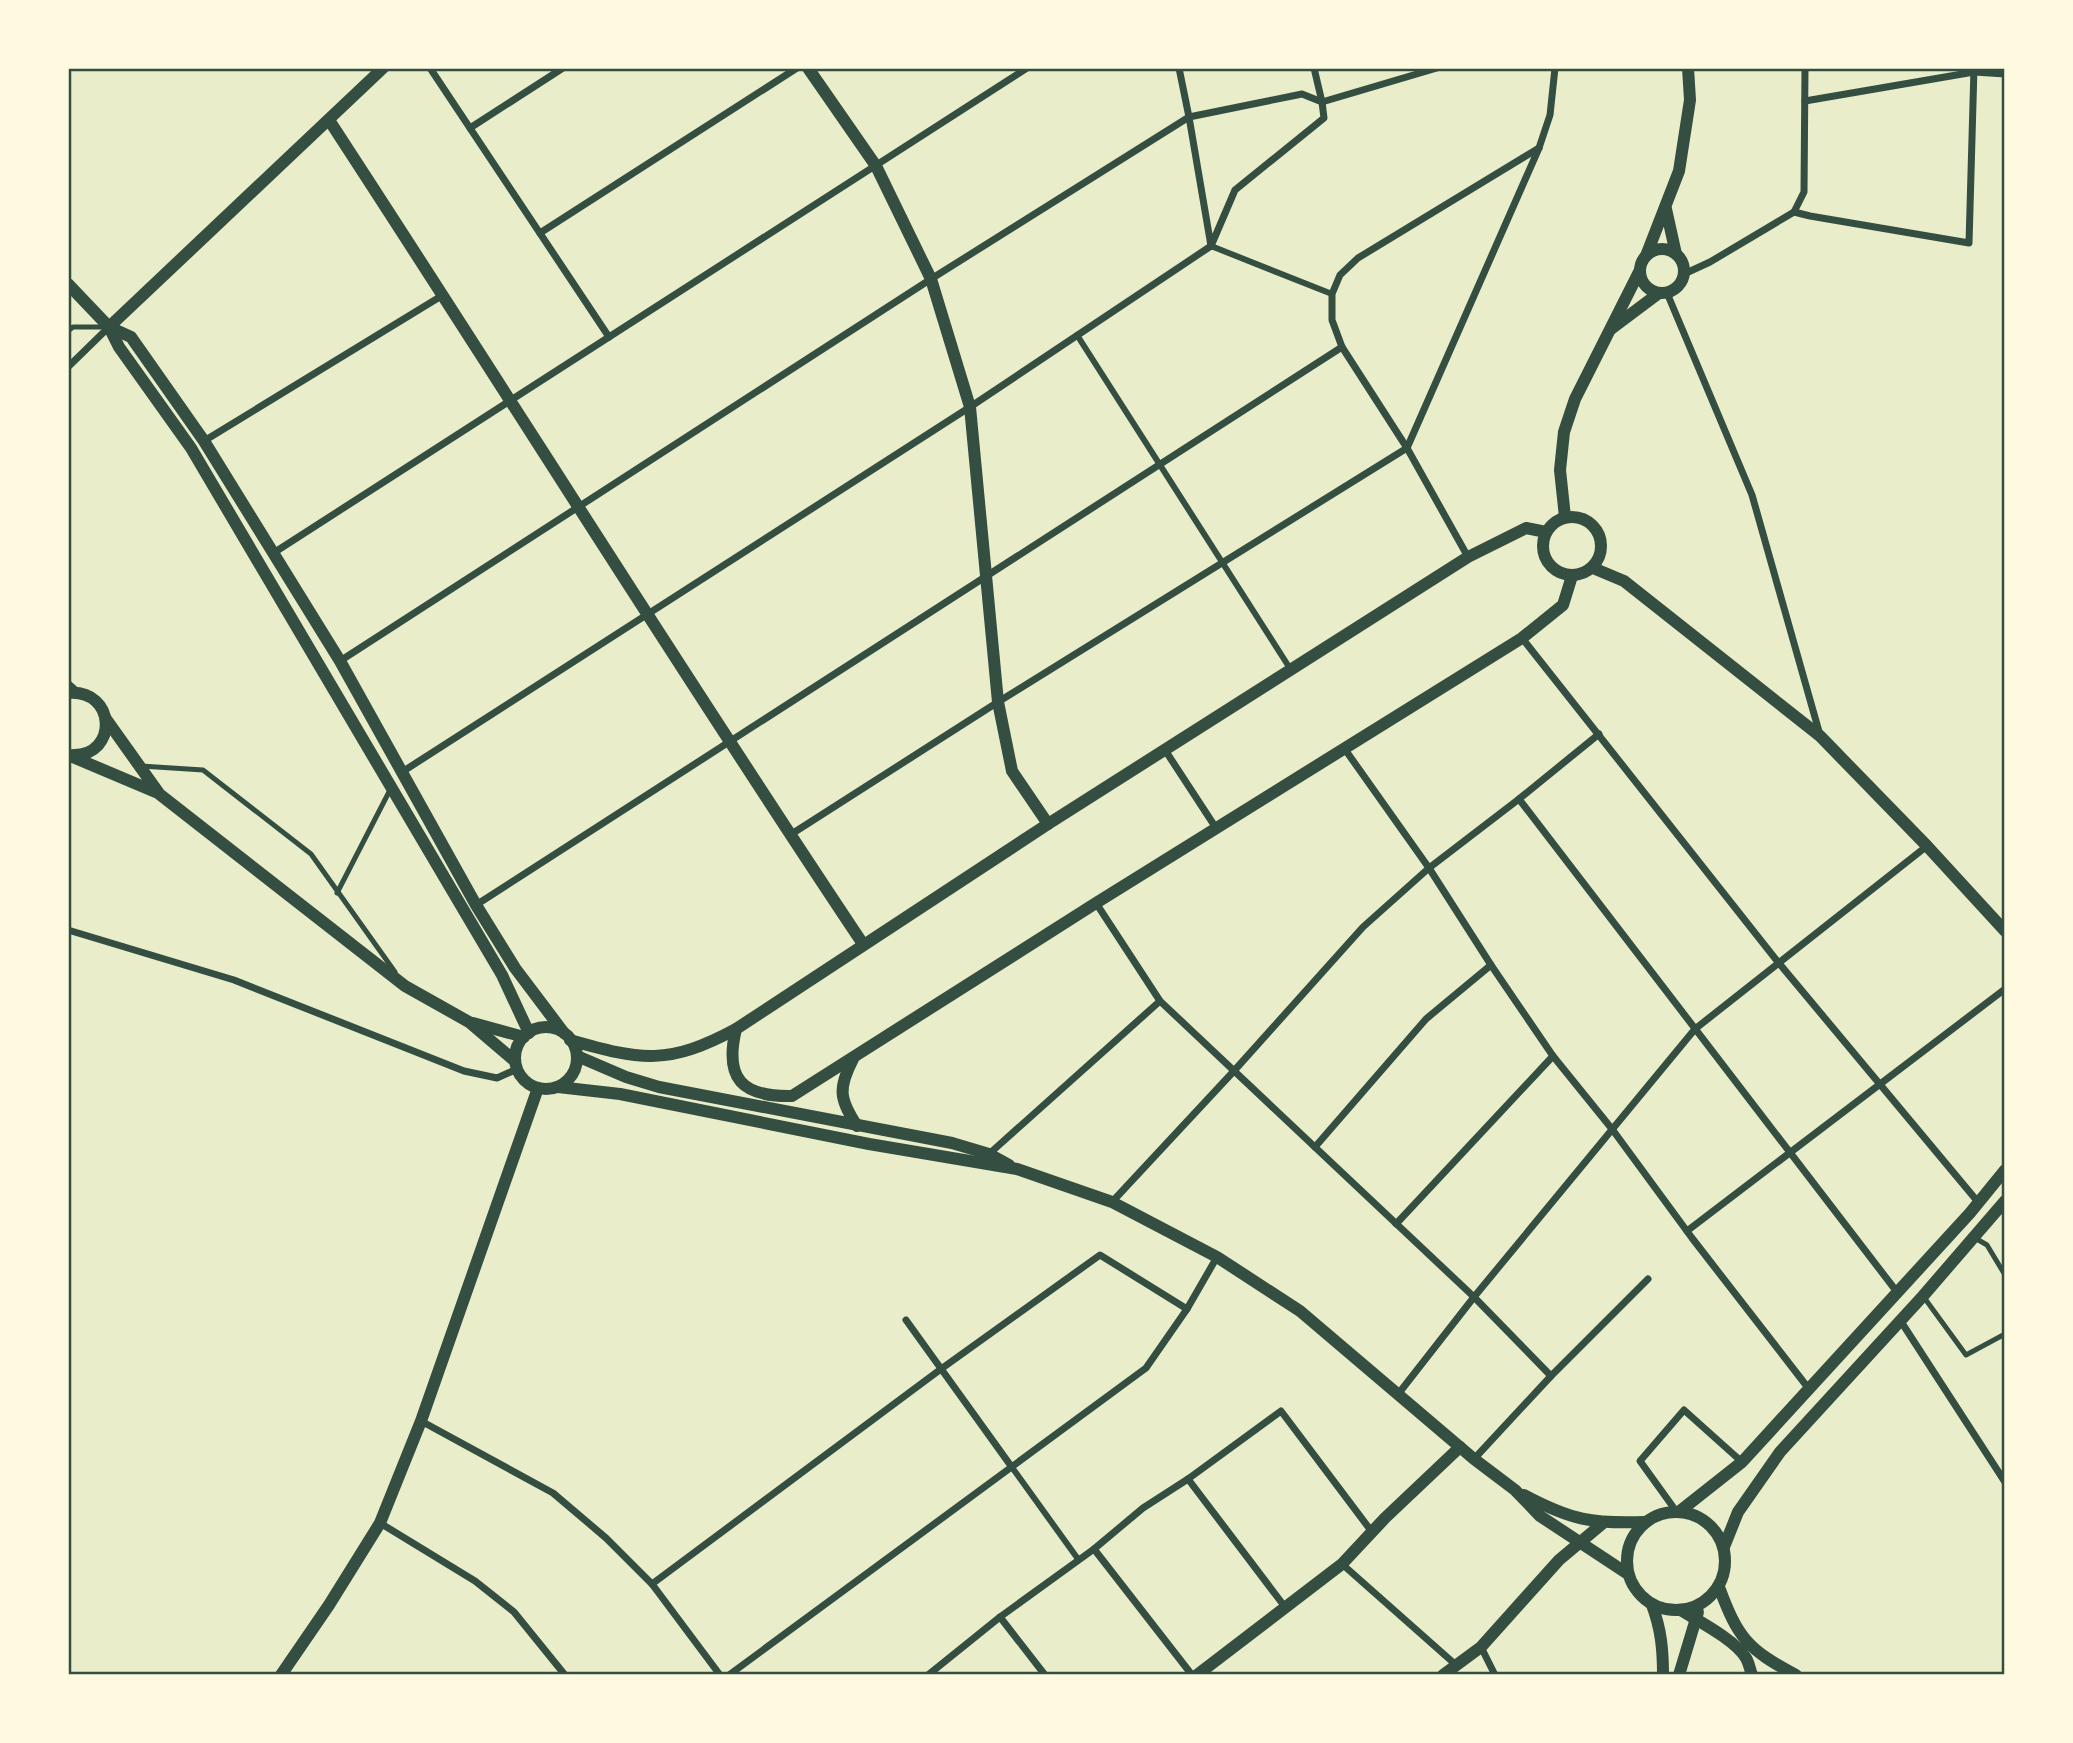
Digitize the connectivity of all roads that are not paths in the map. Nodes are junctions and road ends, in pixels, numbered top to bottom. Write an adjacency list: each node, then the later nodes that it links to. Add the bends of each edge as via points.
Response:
1 (383, 68): 18 (street)
2 (430, 68): 19 (street)
3 (563, 68): 19 (street)
4 (797, 68): 24 (street)
5 (808, 68): 21 (street)
6 (1027, 68): 21 (street)
7 (1179, 68): 17 (street)
8 (1314, 68): 16 (street)
9 (1437, 68): 16 (street)
10 (1555, 68): 20 (street, via 1550,115)
11 (1688, 68): 22 (street, via 1689,100 1679,172)
12 (1805, 68): 15 (street)
13 (1974, 70): 14 (street); 15 (street); 23 (street, via 1969,243)
14 (2005, 74)
15 (1805, 100): 23 (street, via 1804,192)
16 (1322, 102): 17 (street, via 1302,94); 25 (street, via 1324,118 1235,190)
17 (1189, 117): 25 (street); 30 (street)
18 (329, 120): 34 (street); 35 (street)
19 (470, 128): 24 (street)
20 (1539, 148): 33 (street, via 1358,258 1340,275); 45 (street)
21 (876, 166): 30 (street); 39 (street)
22 (1666, 209): 26 (street); 27 (street)
23 (1794, 212): 29 (street)
24 (540, 233): 39 (street)
25 (1211, 246): 33 (street); 38 (street)
26 (1676, 254): 27 (street, via 1664,249); 29 (street)
27 (1646, 256): 28 (street)
28 (1640, 270): 32 (street, via 1643,283); 36 (street)
29 (1684, 274): 32 (street, via 1678,286)
30 (930, 279): 43 (street); 47 (street)
31 (68, 284): 35 (street)
32 (1663, 293): 36 (street); 65 (street, via 1752,495)
33 (1332, 294): 40 (street, via 1332,320)
34 (443, 295): 42 (street); 44 (street)
35 (109, 327): 37 (lane); 41 (street); 44 (street, via 131,337); 72 (street, via 191,448)
36 (1611, 330): 48 (street, via 1575,398 1564,432 1560,470)
37 (68, 331)
38 (1077, 335): 43 (street); 46 (street)
39 (609, 337): 42 (street)
40 (1342, 347): 45 (street); 46 (street)
41 (68, 366)
42 (512, 400): 47 (street); 50 (street)
43 (970, 407): 54 (street); 56 (street)
44 (204, 440): 50 (street)
45 (1407, 448): 51 (street); 52 (street)
46 (1159, 463): 52 (street); 54 (street)
47 (577, 506): 56 (street); 58 (street)
48 (1565, 517): 49 (street); 53 (street, via 1582,518 1597,530 1602,549)
49 (1546, 532): 51 (street, via 1526,528); 55 (street, via 1543,540 1548,563)
50 (275, 552): 58 (street)
51 (1468, 557): 59 (street)
52 (1223, 563): 59 (street); 62 (street)
53 (1592, 568): 55 (street); 65 (street, via 1624,581)
54 (987, 574): 62 (street); 66 (street)
55 (1572, 576): 57 (street, via 1563,605)
56 (646, 613): 66 (street); 71 (street)
57 (1522, 638): 64 (street); 67 (street)
58 (340, 661): 71 (street)
59 (1291, 670): 68 (street)
60 (68, 682): 61 (lane)
61 (71, 693): 63 (street, via 97,701)
62 (998, 702): 75 (street, via 1012,771); 77 (street)
63 (106, 719): 69 (street, via 97,747); 70 (street)
64 (1599, 734): 74 (street); 86 (street)
65 (1820, 736): 78 (street)
66 (727, 741): 77 (street); 82 (street)
67 (1344, 748): 76 (street); 79 (street)
68 (1165, 750): 75 (street); 76 (street)
69 (68, 755): 73 (street)
70 (140, 766): 73 (street); 80 (lane, via 203,770 311,854)
71 (402, 772): 82 (street)
72 (391, 788): 80 (lane); 94 (street, via 502,975)
73 (158, 793): 88 (street)
74 (1519, 799): 79 (street); 93 (street)
75 (1048, 824): 85 (street)
76 (1216, 828): 81 (street)
77 (790, 835): 85 (street)
78 (1927, 846): 84 (street); 86 (street)
79 (1429, 868): 87 (street); 100 (street, via 1363,927)
80 (337, 893): 88 (lane)
81 (1096, 903): 90 (street); 98 (street)
82 (476, 905): 95 (street, via 515,968)
83 (68, 930): 99 (street, via 234,980 464,1071 497,1078)
84 (2005, 932)
85 (863, 944): 92 (street)
86 (1778, 962): 93 (street); 101 (street)
87 (1491, 965): 97 (street); 109 (street, via 1426,1019)
88 (405, 986): 91 (street)
89 (2005, 989): 101 (street)
90 (1160, 1001): 100 (street); 111 (street)
91 (469, 1022): 94 (street); 99 (street)
92 (736, 1029): 95 (street, via 706,1045 650,1057 626,1055); 104 (street, via 731,1050 739,1079 750,1091 768,1097)
93 (1695, 1029): 108 (street); 110 (street)
94 (526, 1035): 95 (street, via 547,1027); 99 (street, via 517,1048)
95 (567, 1037): 96 (street)
96 (577, 1056): 102 (street, via 572,1074); 105 (street, via 659,1087)
97 (1553, 1056): 108 (street); 117 (street)
98 (854, 1058): 104 (street); 107 (street, via 841,1095)
99 (516, 1065): 103 (street, via 522,1078)
100 (1233, 1072): 109 (street); 115 (street)
101 (1879, 1085): 110 (street); 116 (street)
102 (558, 1087): 103 (street); 106 (street, via 620,1094)
103 (538, 1088): 134 (street)
104 (792, 1096): 105 (street)
105 (766, 1108): 106 (street); 107 (street)
106 (743, 1119): 112 (street)
107 (857, 1126): 111 (street)
108 (1612, 1129): 118 (street); 125 (street)
109 (1315, 1147): 117 (street)
110 (1791, 1153): 118 (street); 123 (street)
111 (989, 1154): 112 (street)
112 (1017, 1169): 115 (street)
113 (2005, 1170): 116 (street)
114 (2005, 1201): 119 (street)
115 (1112, 1202): 120 (street)
116 (1978, 1202): 123 (street)
117 (1395, 1224): 125 (street)
118 (1687, 1231): 132 (street)
119 (1974, 1237): 121 (lane, via 1987,1245); 124 (street)
120 (1217, 1257): 126 (street); 133 (street, via 1300,1311)
121 (2005, 1275)
122 (1648, 1279): 131 (street)
123 (1897, 1292): 132 (street)
124 (1923, 1296): 128 (street); 129 (lane, via 1966,1355)
125 (1474, 1297): 131 (street); 133 (street)
126 (1187, 1309): 130 (street, via 1100,1255); 138 (street, via 1146,1368)
127 (906, 1320): 130 (street)
128 (1900, 1320): 140 (street); 148 (street, via 1780,1452 1738,1511)
129 (2005, 1334)
130 (941, 1369): 138 (street); 153 (street)
131 (1550, 1376): 136 (street)
132 (1809, 1389): 137 (street)
133 (1399, 1393): 135 (street)
134 (421, 1421): 143 (street); 153 (street, via 553,1493)
135 (1460, 1447): 136 (street); 146 (street)
136 (1474, 1459): 141 (street)
137 (1742, 1462): 142 (street); 142 (street, via 1684,1410 1640,1461)
138 (1011, 1466): 150 (street); 166 (street)
139 (1188, 1479): 146 (street, via 1281,1410); 149 (street, via 1143,1508); 157 (street)
140 (2005, 1482)
141 (1515, 1490): 145 (street, via 1559,1513); 147 (street, via 1540,1516)
142 (1678, 1511): 144 (street); 148 (street, via 1707,1522)
143 (380, 1522): 163 (street); 164 (street, via 475,1581 514,1612)
144 (1645, 1522): 145 (street); 152 (street, via 1629,1545)
145 (1602, 1524): 147 (street)
146 (1372, 1532): 151 (street)
147 (1579, 1542): 152 (street); 161 (street)
148 (1724, 1547): 154 (street, via 1726,1560)
149 (1094, 1549): 150 (street); 169 (street)
150 (1078, 1559): 159 (street)
151 (1342, 1564): 157 (street); 162 (street)
152 (1628, 1574): 156 (street)
153 (652, 1584): 165 (street)
154 (1719, 1587): 155 (street); 176 (street, via 1733,1626 1753,1649)
155 (1701, 1604): 158 (street); 160 (street)
156 (1652, 1605): 158 (street); 173 (street, via 1660,1625)
157 (1285, 1607): 170 (street)
158 (1682, 1611): 160 (street)
159 (1000, 1618): 167 (street); 168 (street)
160 (1696, 1619): 174 (street); 175 (street, via 1746,1658)
161 (1481, 1647): 162 (street); 172 (street)
162 (1455, 1665): 171 (street)
163 (281, 1675)
164 (565, 1675)
165 (720, 1675)
166 (729, 1675)
167 (929, 1675)
168 (1045, 1675)
169 (1192, 1675)
170 (1197, 1675)
171 (1443, 1675)
172 (1495, 1675)
173 (1663, 1675)
174 (1679, 1675)
175 (1752, 1675)
176 (1796, 1675)

